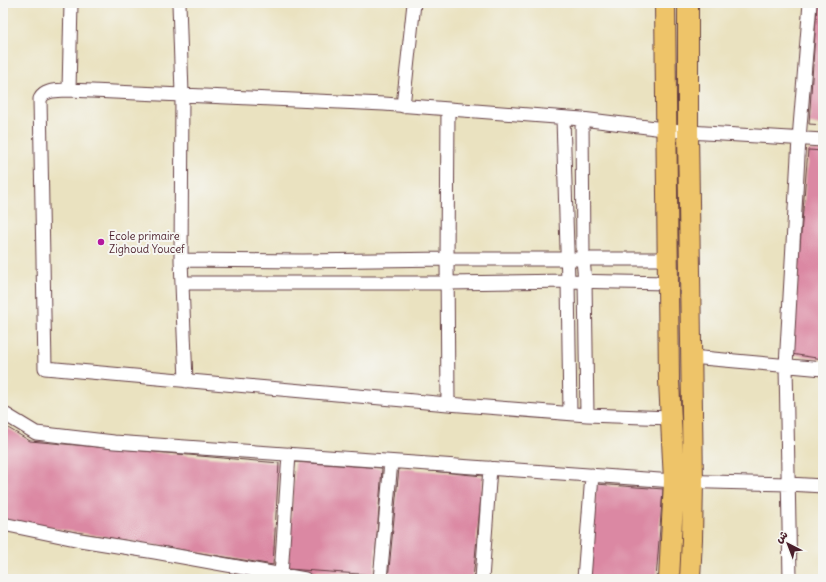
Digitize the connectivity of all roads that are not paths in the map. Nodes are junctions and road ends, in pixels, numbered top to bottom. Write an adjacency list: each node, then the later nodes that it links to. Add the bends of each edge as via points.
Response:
1 (71, 3): 7 (street)
2 (180, 3): 8 (street)
3 (414, 3): 9 (street)
4 (665, 3): 13 (main road)
5 (688, 3): 14 (main road)
6 (810, 3): 15 (street)
7 (69, 90): 8 (street); 30 (street, via 46,92 40,99 45,368)
8 (182, 94): 9 (street); 20 (street)
9 (403, 106): 10 (street)
10 (448, 109): 11 (street); 17 (street)
11 (563, 118): 12 (street); 21 (street)
12 (582, 120): 13 (street); 18 (street)
13 (666, 130): 14 (street); 19 (main road)
14 (688, 132): 15 (street); 27 (main road)
15 (799, 138): 16 (street); 28 (street)
16 (823, 140)
17 (447, 259): 20 (street); 21 (street); 25 (street)
18 (583, 259): 19 (street); 21 (street); 23 (street)
19 (668, 259): 26 (main road)
20 (181, 260): 24 (street)
21 (567, 260): 22 (street)
22 (568, 281): 23 (street); 25 (street); 33 (street)
23 (584, 281): 26 (street); 34 (street)
24 (182, 283): 25 (street); 30 (street)
25 (447, 283): 31 (street)
26 (668, 283): 35 (main road)
27 (691, 357): 28 (street); 40 (main road)
28 (786, 366): 29 (street); 41 (street)
29 (823, 369)
30 (186, 381): 31 (street)
31 (448, 404): 33 (street)
32 (3, 413): 36 (street, via 36,433 114,442)
33 (570, 414): 34 (street)
34 (587, 415): 35 (street)
35 (672, 418): 40 (main road)
36 (289, 454): 37 (street); 44 (street)
37 (391, 462): 38 (street); 46 (street)
38 (490, 468): 39 (street); 47 (street)
39 (592, 475): 40 (street); 48 (street)
40 (683, 481): 41 (street); 49 (main road); 50 (main road, via 692,539)
41 (789, 484): 42 (street); 51 (street)
42 (823, 486)
43 (3, 524): 44 (street)
44 (281, 575): 45 (street)
45 (305, 579)
46 (380, 579)
47 (482, 579)
48 (584, 579)
49 (669, 579)
50 (690, 579)
51 (790, 579)

